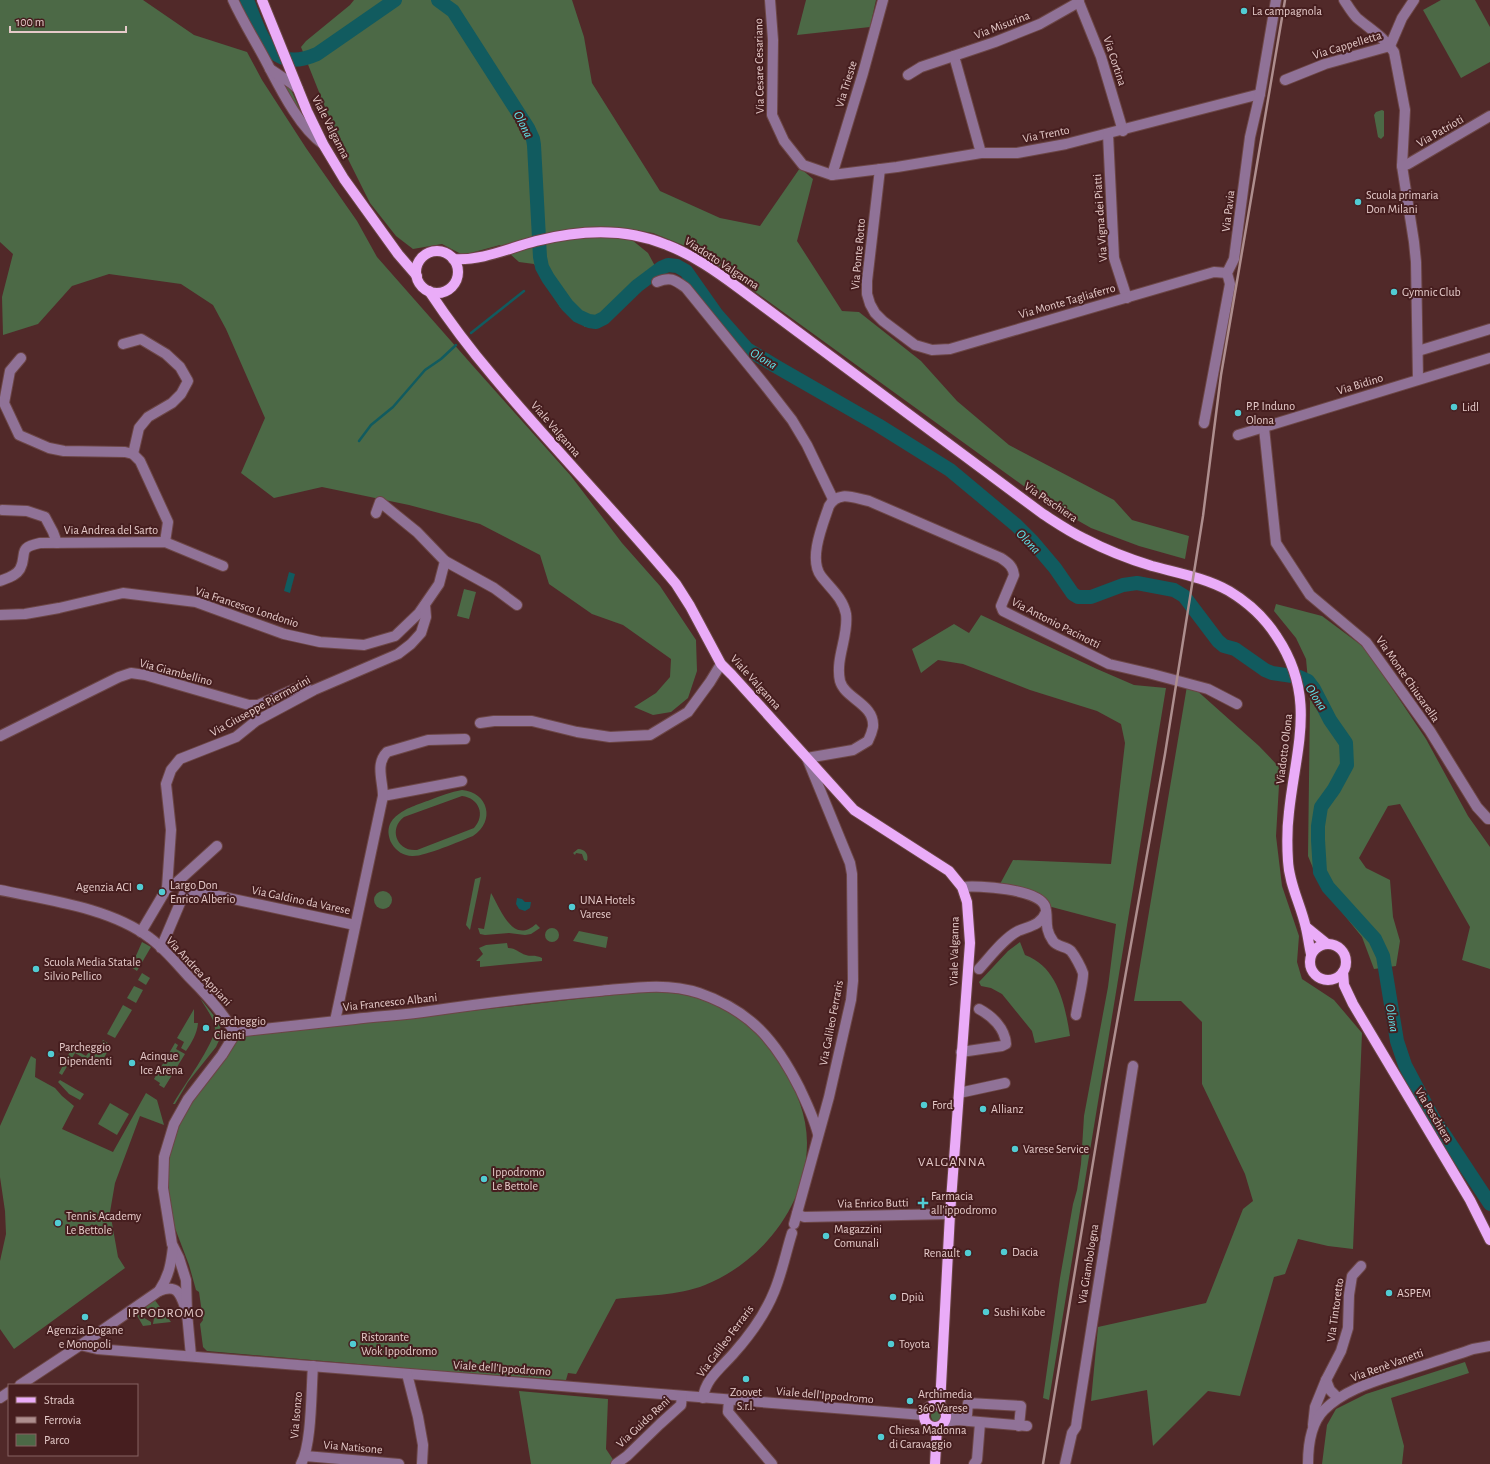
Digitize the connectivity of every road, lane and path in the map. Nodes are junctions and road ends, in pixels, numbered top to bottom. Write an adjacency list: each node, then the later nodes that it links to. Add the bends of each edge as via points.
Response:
1 (233, 0): 11 (street)
2 (262, 0): 14 (main road, Viale Valganna)
3 (770, 0): 23 (street, Via Cesare Cesariano, via 773,40 772,115 784,141 803,165)
4 (883, 0): 23 (street, Via Trieste)
5 (1276, 0): 15 (street, Via Pavia)
6 (1344, 0): 9 (street, via 1356,16)
7 (1414, 0): 9 (street, Via Cappelletta, via 1402,18)
8 (1080, 3): 10 (street, Via Misurina, via 1040,24); 17 (street, Via Cortina, via 1101,57)
9 (1390, 46): 13 (street, Via Cappelletta, via 1325,64); 21 (street, via 1394,52 1405,110)
10 (954, 56): 12 (street, Via Misurina, via 921,67); 20 (street)
11 (270, 69): 14 (street); 19 (street, via 306,130)
12 (908, 75)
13 (1286, 80)
14 (298, 89): 19 (main road, Viale Valganna)
15 (1260, 94): 17 (street, Via Trento); 29 (street, Via Pavia, via 1250,137 1234,259)
16 (1490, 116): 21 (street, Via Patrioti)
17 (1123, 131): 18 (street, Via Trento)
18 (1108, 134): 20 (street, Via Trento, via 1017,153); 34 (street, Via Vigna dei Piatti, via 1114,258)
19 (322, 144): 24 (main road, Viale Valganna)
20 (981, 153): 22 (street, Via Trento)
21 (1402, 166): 40 (street, via 1416,262)
22 (880, 169): 23 (street, Via Trento); 39 (street, Via Ponte Rotto, via 867,294 878,317)
23 (832, 175)
24 (398, 254): 25 (main road); 30 (main road, Viale Valganna)
25 (422, 258): 27 (main road, via 438,251); 30 (main road, via 417,266)
26 (478, 258): 27 (main road); 28 (main road); 37 (main road, Viadotto Valganna, via 575,233 610,232 645,237 668,245 700,262 740,288)
27 (453, 259): 28 (main road)
28 (458, 273): 33 (main road, via 456,282)
29 (1227, 273): 34 (street, Via Monte Tagliaferro, via 1214,272); 44 (street, Via Pavia, via 1230,284)
30 (417, 276): 32 (main road, via 420,284)
31 (658, 282): 48 (street, via 665,278 670,279 686,288 764,384 792,420 807,445)
32 (429, 291): 33 (main road); 35 (main road, Viale Valganna)
33 (446, 291): 35 (main road)
34 (1126, 298): 39 (street, Via Monte Tagliaferro, via 950,349 932,350)
35 (444, 314): 59 (main road, Viale Valganna, via 532,422 676,584)
36 (1490, 329): 40 (street)
37 (802, 335): 60 (main road, Via Peschiera, via 1043,514 1084,539 1120,554 1211,583 1240,598 1269,625)
38 (123, 344): 47 (street, via 141,339 180,366 188,381 172,403 148,417 139,428)
39 (915, 344)
40 (1418, 351): 43 (street)
41 (21, 358): 47 (street, via 10,371 4,403 19,435 49,448 64,451)
42 (1490, 358): 43 (street, Via Bidino)
43 (1418, 379): 45 (street, Via Bidino)
44 (1204, 423)
45 (1264, 428): 46 (street, Via Bidino); 70 (street, Via Monte Chiusarella, via 1276,542 1310,595 1366,642 1430,731 1477,807)
46 (1238, 435)
47 (133, 454): 51 (street, Via Andrea del Sarto, via 140,461 168,522)
48 (833, 499): 62 (street, Via Antonio Pacinotti, via 850,496 869,501 1001,558 1014,570 1001,603 1003,611 1109,664 1208,689); 66 (street, via 816,552 816,564 820,575 843,604 846,615 840,682 870,714 873,726 868,741 853,750)
49 (2, 510): 52 (street, Via Andrea del Sarto, via 27,511 45,517)
50 (376, 513): 53 (street, via 380,502)
51 (165, 542): 52 (street, Via Andrea del Sarto); 54 (street, Via Andrea del Sarto)
52 (57, 543): 55 (street, Via Andrea del Sarto, via 30,546 23,553 20,569)
53 (445, 561): 56 (street, Via Francesco Londonio, via 439,584); 57 (street, via 494,588)
54 (223, 566)
55 (0, 581)
56 (425, 605): 58 (street, Via Francesco Londonio, via 395,636 364,645 320,642 284,634 196,602 123,593 59,608); 73 (street, Via Giuseppe Piermarini, via 426,617 421,633 398,654 314,690 256,721 236,737 180,759 171,770 166,784 171,830)
57 (517, 605)
58 (0, 615)
59 (721, 664): 63 (street, via 688,712 650,735 610,737 532,721); 66 (main road, Viale Valganna)
60 (1291, 664): 69 (main road, Viadotto Olona, via 1300,693 1302,714)
61 (306, 684): 64 (street, Via Giambellino, via 258,705 249,705 131,673)
62 (1237, 704)
63 (480, 723)
64 (0, 736)
65 (465, 739): 68 (street, Via Galdino da Varese, via 428,740 387,752 382,757 380,765)
66 (807, 758): 72 (main road, Viale Valganna, via 854,810 949,871); 95 (street, Via Galileo Ferraris, via 850,863 852,874 853,981)
67 (462, 781): 68 (street)
68 (383, 796): 76 (street, Via Galdino da Varese)
69 (1288, 814): 77 (main road, Via Peschiera, via 1288,862 1297,903)
70 (1490, 819)
71 (218, 846): 73 (street, Via Giuseppe Piermarini)
72 (962, 887): 75 (street, via 976,885 1020,893 1041,900); 90 (main road, Viale Valganna, via 967,902 970,943)
73 (167, 888): 78 (street, Via Giuseppe Piermarini)
74 (0, 890): 78 (street, Via Andrea Appiani, via 86,908)
75 (1046, 912): 82 (street, via 1040,922 1009,938); 87 (street, via 1047,929 1052,940 1071,951 1082,972)
76 (355, 925): 80 (street, Via Galdino da Varese, via 186,889); 88 (street, Via Galdino da Varese)
77 (1306, 927): 79 (main road, Via Peschiera); 81 (main road, Via Peschiera)
78 (141, 932): 80 (street, Via Andrea Appiani)
79 (1327, 944): 81 (main road, via 1318,947); 83 (main road, Via Peschiera, via 1341,949 1345,956)
80 (162, 948): 89 (street, Via Andrea Appiani, via 214,1005)
81 (1311, 954): 84 (main road, Via Peschiera, via 1312,971)
82 (979, 969)
83 (1343, 972): 84 (main road, via 1333,979); 85 (main road, Via Peschiera, via 1344,985)
84 (1321, 979): 85 (main road, Via Peschiera, via 1339,989)
85 (1353, 1004): 99 (main road, Via Peschiera, via 1470,1200)
86 (979, 1010): 90 (street, via 996,1022 1006,1044)
87 (1076, 1015)
88 (336, 1021): 89 (street, Via Francesco Albani); 94 (street, Via Francesco Albani, via 639,987 680,989 698,993 733,1008 762,1030 787,1064)
89 (235, 1034): 100 (street, via 188,1098 174,1124 164,1157 163,1188)
90 (961, 1052): 93 (main road, Viale Valganna)
91 (1133, 1066): 130 (street, Via Giambologna, via 1076,1427 1072,1433)
92 (1005, 1083): 93 (street)
93 (958, 1093): 97 (main road, Viale Valganna)
94 (809, 1108): 95 (street, via 819,1114); 96 (street, Via Francesco Albani)
95 (826, 1109): 96 (street, Via Galileo Ferraris)
96 (819, 1136): 98 (street, Via Galileo Ferraris)
97 (950, 1214): 98 (street, Via Enrico Butti, via 804,1217); 117 (main road, Viale Valganna)
98 (794, 1224): 114 (street, Via Galileo Ferraris, via 774,1292 756,1325 734,1354 714,1373)
99 (1490, 1240)
100 (173, 1247): 102 (street, via 167,1279); 103 (street, via 186,1280)
101 (1361, 1266): 111 (street, VIa Tintoretto, via 1352,1276 1348,1328 1342,1351)
102 (159, 1291): 103 (street, via 172,1288 177,1291); 105 (street)
103 (187, 1313): 108 (street)
104 (1490, 1339): 107 (street, Via Renè Vanetti)
105 (80, 1345): 108 (street, Viale dell'Ippodromo, via 97,1349); 112 (street)
106 (1490, 1346): 107 (street, Via Renè Vanetti)
107 (1473, 1349): 115 (street, Via Renè Vanetti, via 1360,1386)
108 (191, 1356): 109 (street, Viale dell'Ippodromo)
109 (313, 1366): 110 (street, Viale dell'Ippodromo); 123 (street, Via Isonzo, via 308,1432)
110 (407, 1374): 113 (street, Viale dell'Ippodromo); 125 (street, via 423,1446)
111 (1326, 1380): 115 (street, via 1330,1390); 122 (street, via 1315,1407)
112 (22, 1384)
113 (682, 1396): 114 (street, Viale dell'Ippodromo); 126 (street, Via Guido Reni, via 681,1405)
114 (703, 1398): 116 (street, Viale dell'Ippodromo)
115 (1338, 1398): 122 (street, Via Renè Vanetti, via 1323,1410)
116 (729, 1400): 118 (street, Viale dell'Ippodromo); 127 (street, via 728,1412)
117 (942, 1408): 118 (main road, via 935,1404 927,1407); 119 (street); 121 (main road, via 946,1414)
118 (923, 1415): 121 (main road, via 924,1420 932,1427)
119 (966, 1418): 120 (street); 120 (street, via 968,1403 1025,1407 1023,1426); 121 (street, via 950,1420)
120 (980, 1423): 129 (street, via 978,1460)
121 (941, 1425): 128 (main road)
122 (1313, 1429): 131 (street, Via Renè Vanetti)
123 (303, 1460): 124 (street, Via Natisone)
124 (399, 1464)
125 (422, 1464)
126 (616, 1464)
127 (772, 1464)
128 (935, 1464)
129 (974, 1464)
130 (1065, 1464)
131 (1308, 1464)

